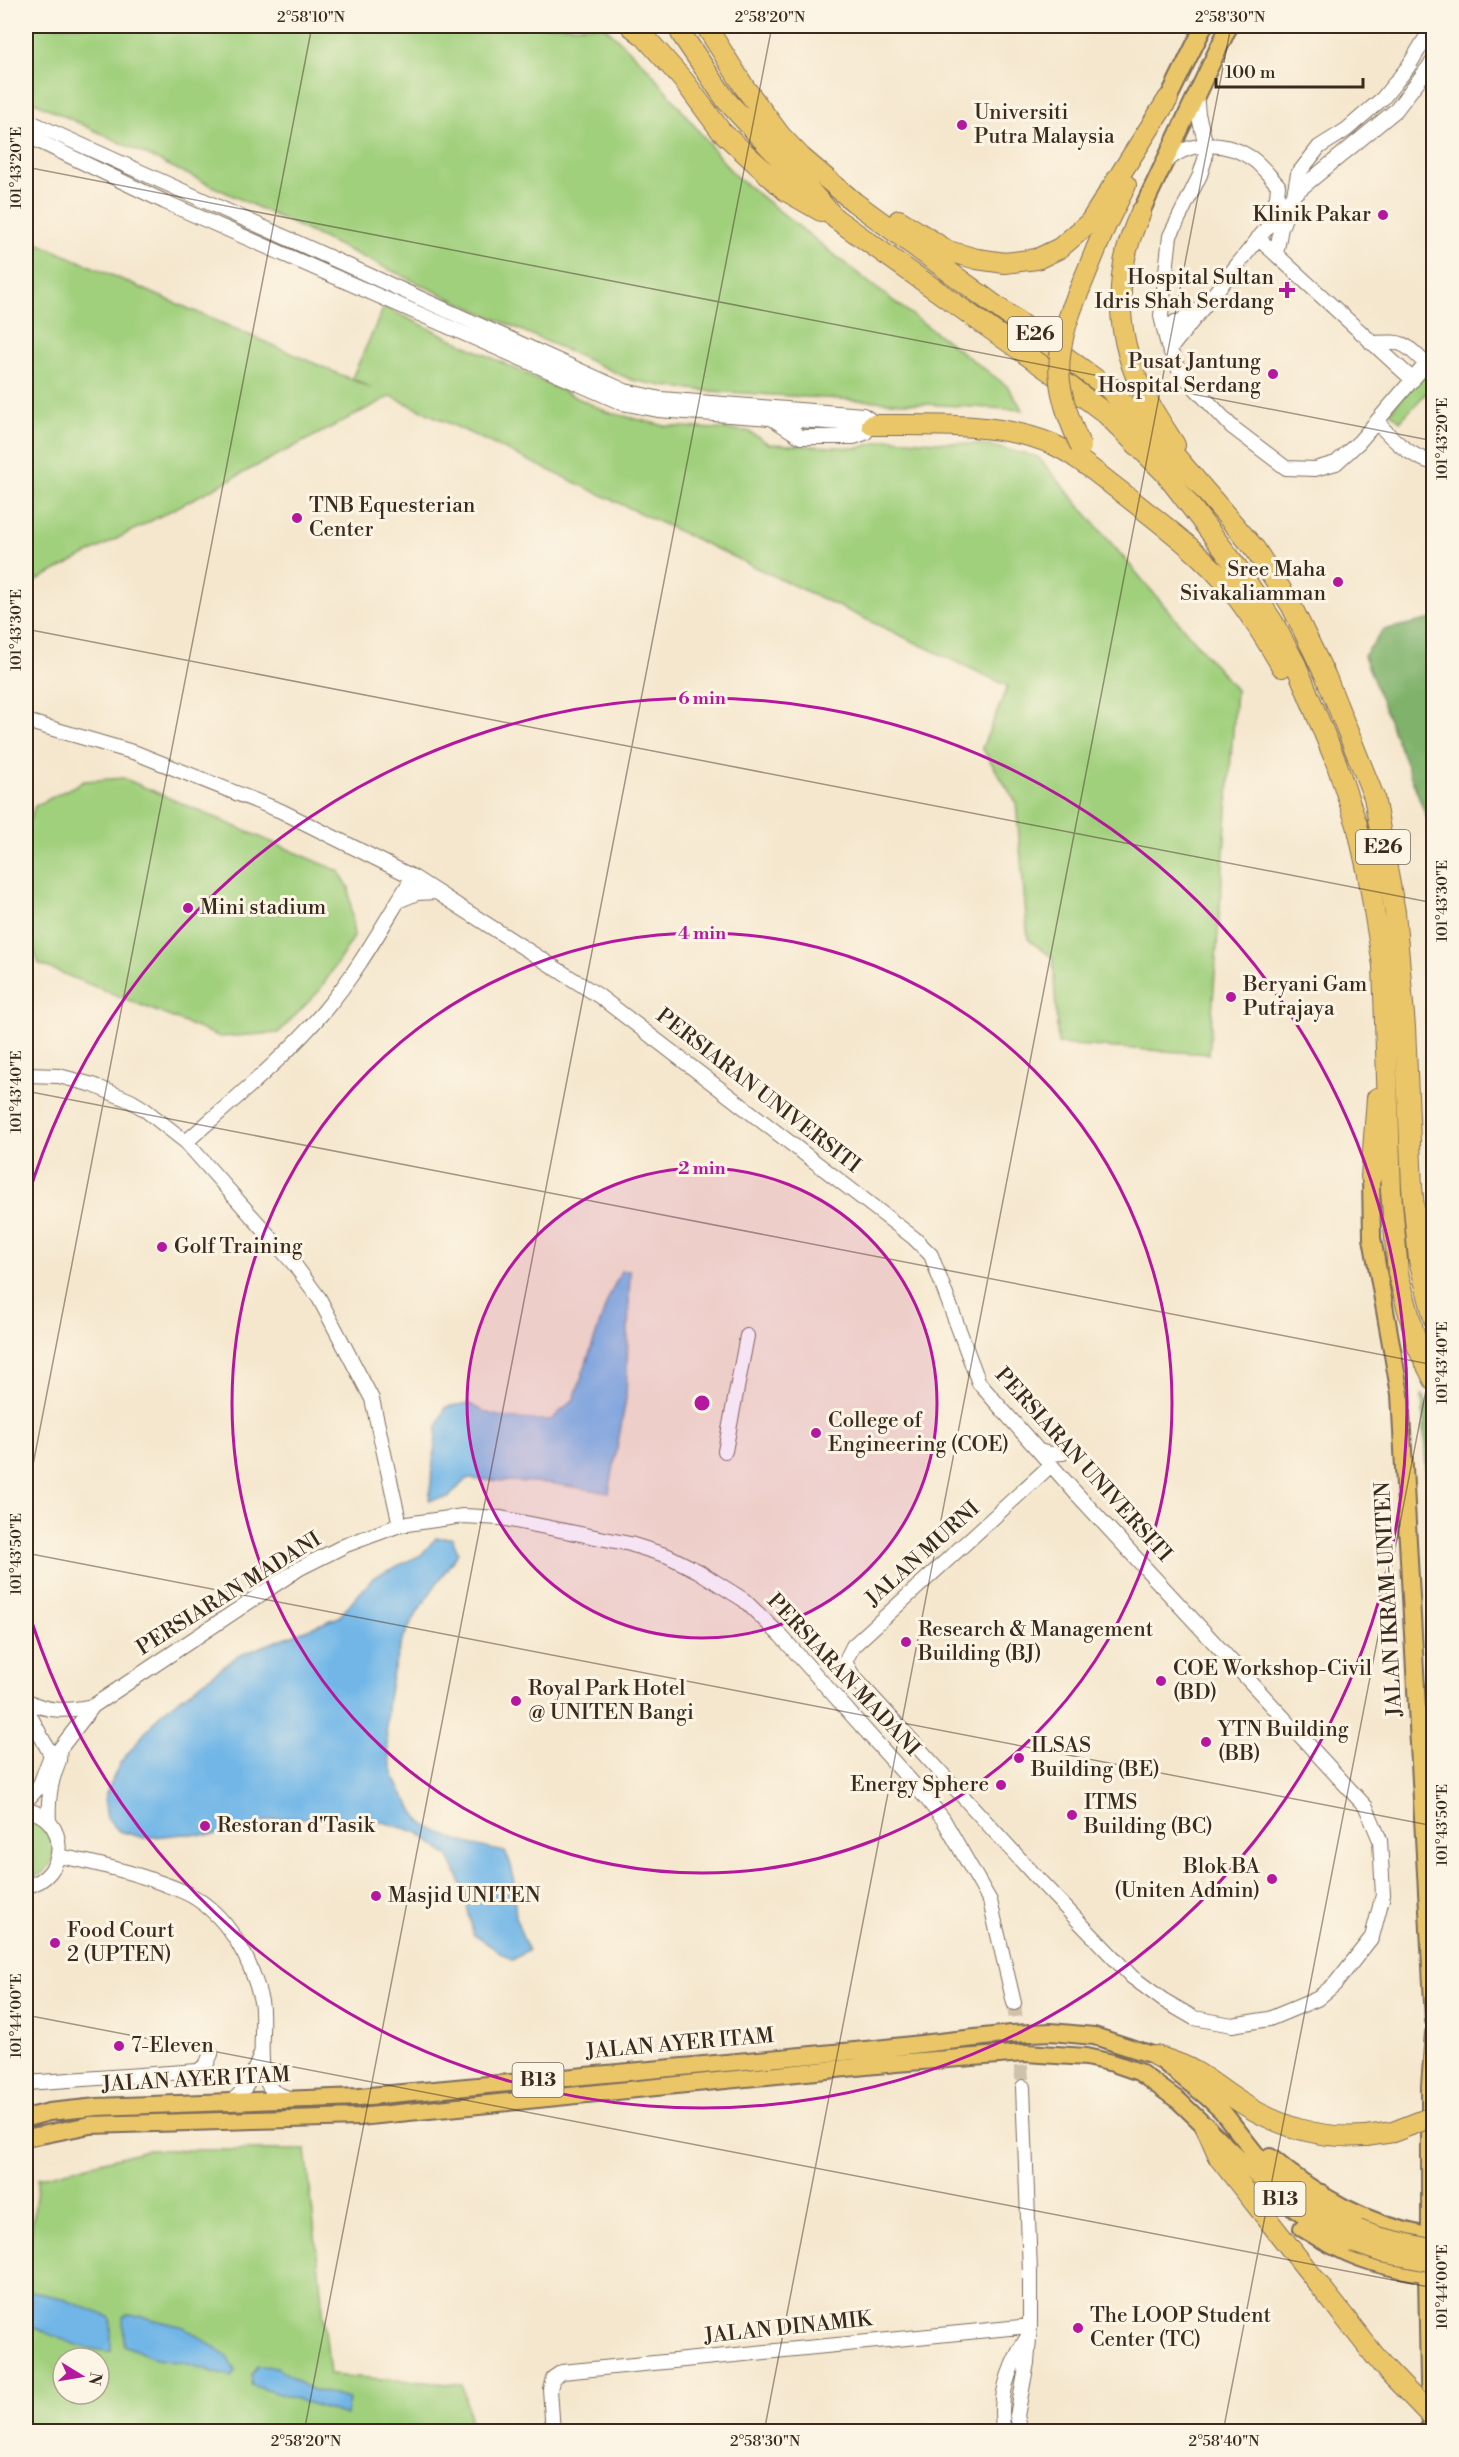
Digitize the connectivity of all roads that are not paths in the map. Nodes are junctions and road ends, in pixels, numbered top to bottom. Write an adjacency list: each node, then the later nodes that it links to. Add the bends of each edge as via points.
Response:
1 (631, 26): 19 (highway, via 684,81 721,131 786,191)
2 (678, 26): 19 (highway, E26, via 726,100)
3 (706, 26): 17 (highway, E26, via 781,136)
4 (1204, 26): 9 (main road)
5 (1229, 26): 8 (main road)
6 (1433, 26): 16 (street, via 1408,68 1383,98 1319,147 1298,174)
7 (1434, 60): 16 (street, via 1396,110)
8 (1196, 94): 12 (street); 14 (main road)
9 (1168, 99): 17 (highway, via 1090,222 1060,248 1037,259 1005,263 948,250 896,218); 28 (highway, bridge, via 1107,225 1062,335 1060,391)
10 (26, 120): 26 (street, via 625,391 661,399 863,415)
11 (26, 135): 26 (street, via 175,206 622,404 771,418 801,437 854,437)
12 (1206, 145): 13 (street); 15 (street); 22 (street, via 1231,149 1254,160 1278,184 1277,198 1182,321 1175,322 1171,328)
13 (1178, 152): 14 (street); 15 (street, via 1192,155)
14 (1161, 166): 18 (main road)
15 (1203, 167): 22 (street, via 1170,236 1161,316)
16 (1294, 194): 20 (street); 21 (street)
17 (855, 202): 29 (highway, E26, via 1108,388)
18 (1141, 212): 29 (highway, via 1123,265 1119,306 1126,350 1140,387)
19 (837, 219): 30 (highway, E26, via 1096,407 1165,473 1249,585 1291,656)
20 (1258, 238): 21 (street); 22 (street)
21 (1276, 254): 23 (street)
22 (1174, 343): 25 (street, via 1180,372 1232,427 1286,468 1315,469 1336,463)
23 (1371, 343): 24 (street); 24 (street, via 1405,344 1426,364)
24 (1413, 380): 25 (street)
25 (1377, 422): 27 (street, via 1416,457)
26 (872, 425): 28 (highway, via 957,426 1013,433 1053,444)
27 (1434, 463)
28 (1094, 471): 30 (highway, via 1169,529 1232,590 1288,678)
29 (1200, 485): 40 (highway, E26, via 1256,549 1291,605 1326,677 1374,796 1395,912 1419,1260)
30 (1312, 704): 36 (highway, E26, via 1357,825 1383,964)
31 (26, 721): 32 (street, PERSIARAN UNIVERSITI, via 136,753 281,811)
32 (391, 866): 33 (street, PERSIARAN UNIVERSITI); 35 (street, via 398,880)
33 (413, 877): 34 (street, PERSIARAN UNIVERSITI); 35 (street)
34 (436, 892): 35 (street, via 417,893); 44 (street, PERSIARAN UNIVERSITI, via 599,996 914,1238 931,1255 979,1383)
35 (398, 901): 38 (street, via 325,1011)
36 (1387, 1035): 39 (highway); 42 (highway, E26, via 1391,1191 1398,1273 1418,1348)
37 (26, 1075): 38 (street, via 59,1076 93,1085 144,1109)
38 (186, 1142): 48 (street, via 294,1264 319,1298 372,1399)
39 (1371, 1177): 60 (main road, JALAN IKRAM-UNITEN, via 1372,1238 1400,1394)
40 (1434, 1319)
41 (747, 1335): 43 (street)
42 (1434, 1380)
43 (725, 1451)
44 (1040, 1451): 45 (street); 46 (street, PERSIARAN UNIVERSITI); 47 (street)
45 (1064, 1453)
46 (1051, 1465): 47 (street, JALAN MURNI); 49 (street, PERSIARAN UNIVERSITI, via 1366,1807 1380,1840 1383,1895 1372,1937 1335,1984 1317,1999 1269,2019 1232,2025 1194,2018 1163,2000 1132,1977 853,1676)
47 (1034, 1481): 49 (street, JALAN MURNI, via 853,1646)
48 (400, 1525): 51 (street, PERSIARAN MADANI, via 300,1568); 59 (street, PERSIARAN MADANI, via 463,1516 501,1518 610,1539 668,1556 744,1600 943,1819 990,1901)
49 (845, 1662)
50 (26, 1700): 51 (street, via 53,1711)
51 (93, 1706): 53 (street)
52 (26, 1708): 53 (street)
53 (57, 1755): 54 (street); 56 (street, via 47,1803)
54 (26, 1801)
55 (26, 1810): 56 (street)
56 (49, 1822): 57 (street, via 57,1834)
57 (59, 1856): 58 (street, via 49,1874); 62 (street, via 123,1869 183,1891 221,1918 246,1954 261,2001)
58 (26, 1886)
59 (1014, 2003)
60 (1434, 2021)
61 (1434, 2033): 75 (main road, via 1430,2086)
62 (261, 2051): 67 (street, via 267,2081 273,2091); 68 (street, via 253,2078)
63 (211, 2054): 65 (street, via 198,2072)
64 (1156, 2055): 67 (main road, JALAN AYER ITAM / B13, via 1094,2036 1051,2032 359,2097); 69 (highway, bridge, via 1192,2070 1262,2115 1318,2135 1393,2132); 71 (main road, B13, via 1206,2096)
65 (26, 2083)
66 (1023, 2087): 77 (street)
67 (288, 2098): 68 (main road, JALAN AYER ITAM / B13)
68 (232, 2101): 70 (main road, JALAN AYER ITAM / B13, via 97,2107)
69 (1434, 2116)
70 (26, 2118)
71 (1233, 2125): 74 (main road, B13, via 1284,2184); 75 (main road, via 1246,2131 1268,2155 1317,2193 1367,2220)
72 (1213, 2134): 73 (main road, JALAN AYER ITAM / B13, via 1179,2101 1139,2072 1086,2057 1026,2054 884,2064 359,2117 90,2125); 74 (main road, B13, via 1280,2198 1323,2228); 76 (main road, via 1259,2193 1297,2225 1356,2258 1388,2268); 78 (highway, bridge, via 1220,2159 1383,2366)
73 (26, 2138)
74 (1354, 2236): 75 (highway, B13, bridge); 76 (highway, B13, bridge, via 1382,2253)
75 (1431, 2239): 76 (main road, via 1417,2244 1414,2256 1415,2263)
76 (1429, 2271): 82 (main road)
77 (1030, 2330): 79 (street, JALAN DINAMIK, via 562,2372 553,2378 550,2389); 80 (street, via 1013,2358 1006,2382 1001,2418); 81 (street, via 1017,2416)
78 (1434, 2420)
79 (553, 2432)
80 (1004, 2432)
81 (1021, 2432)
82 (1430, 2432)

